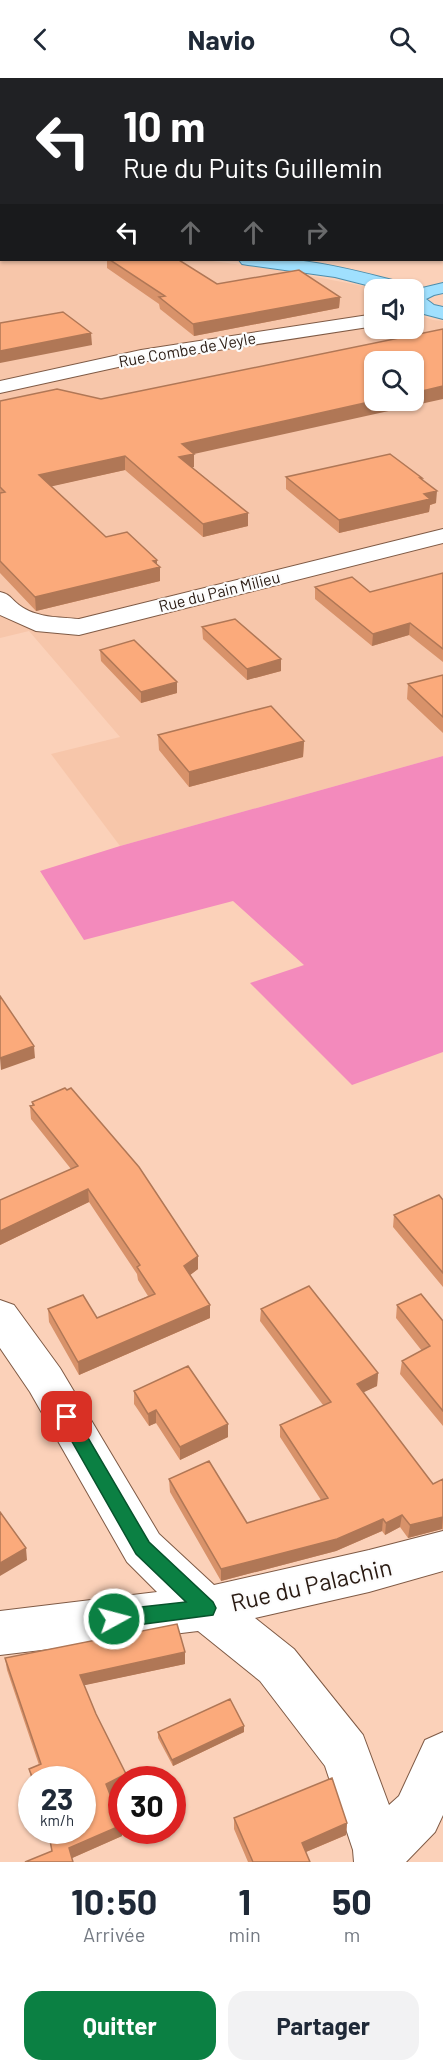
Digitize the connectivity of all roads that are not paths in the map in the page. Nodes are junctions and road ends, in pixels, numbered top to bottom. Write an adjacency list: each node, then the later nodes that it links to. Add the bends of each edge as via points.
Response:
1 (255, 261): 2 (main road, via 335,272)
2 (364, 282)
3 (443, 288): 4 (main road)
4 (424, 300)
5 (364, 322): 6 (street, Rue Combe de Veyle, via 141,356)
6 (0, 387)
7 (443, 536): 8 (street, Rue du Pain Milieu, via 80,627 36,623 9,610)
8 (0, 599)
9 (0, 1316): 11 (street, via 45,1380 143,1548)
10 (443, 1551): 11 (street, Rue du Palachin)
11 (206, 1608): 12 (street, Rue du Palachin); 14 (street, via 277,1665 345,1752)
12 (0, 1633)
13 (443, 1757): 14 (street, via 417,1814)
14 (379, 1856)

